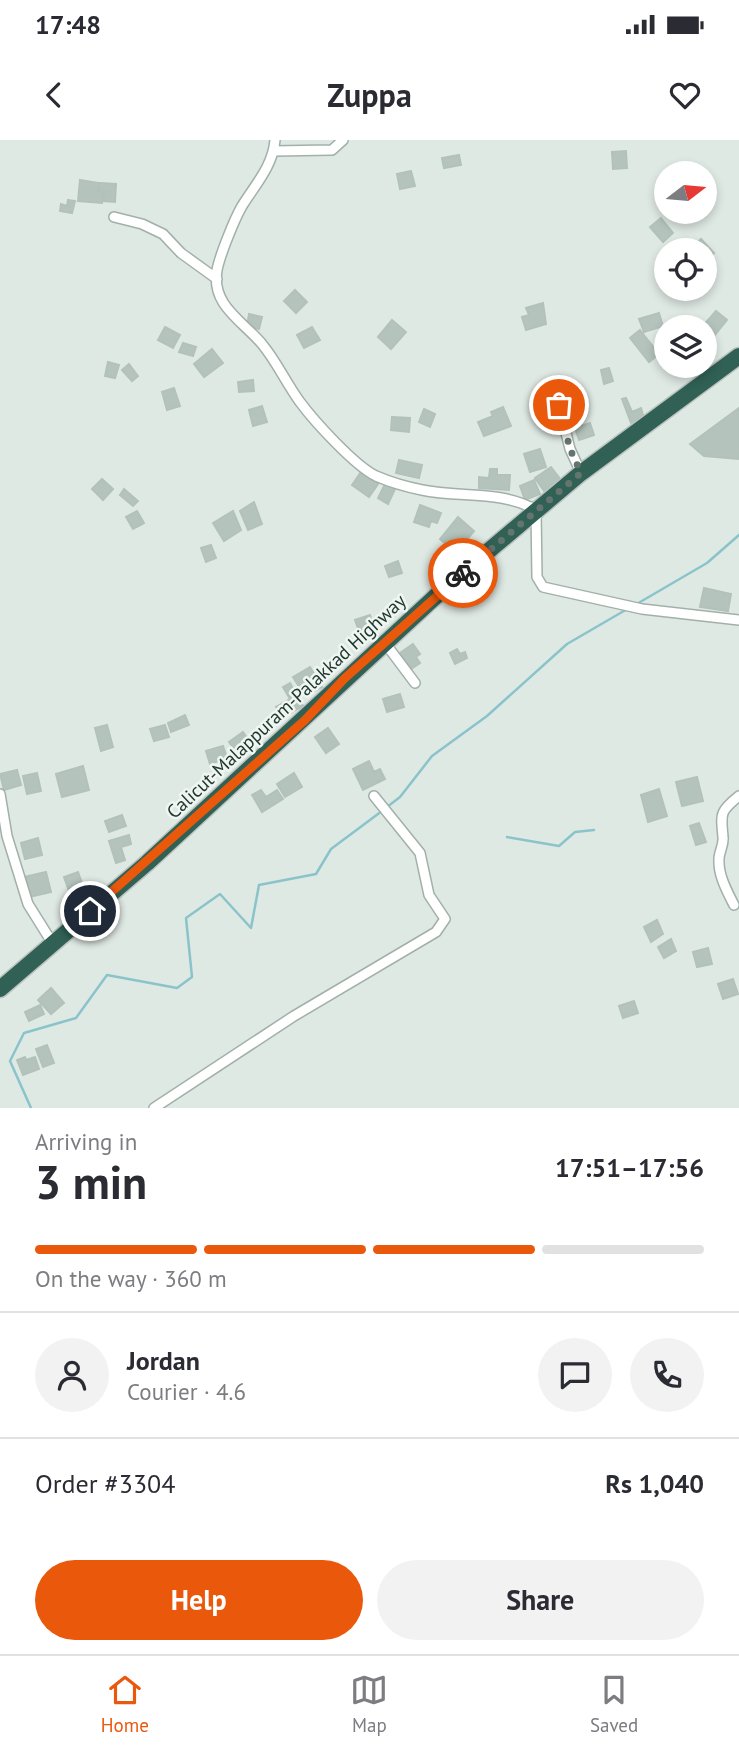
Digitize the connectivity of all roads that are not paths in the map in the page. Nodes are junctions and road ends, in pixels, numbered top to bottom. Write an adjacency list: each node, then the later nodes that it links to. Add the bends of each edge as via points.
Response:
1 (275, 140): 3 (street)
2 (343, 140): 3 (street, via 332,150)
3 (274, 152): 5 (street, via 240,209)
4 (114, 218): 5 (street, via 163,234)
5 (217, 279): 9 (street, via 225,308 279,365 300,401 331,438 374,475 423,490 521,501)
6 (739, 356): 8 (highway, Calicut-Malappuram-Palakkad Highway)
7 (559, 405): 8 (street)
8 (581, 473): 9 (highway, Calicut-Malappuram-Palakkad Highway)
9 (536, 510): 10 (street, via 537,577 543,587 642,609); 11 (highway, Calicut-Malappuram-Palakkad Highway)
10 (739, 620)
11 (385, 643): 12 (street); 17 (highway, Calicut-Malappuram-Palakkad Highway)
12 (415, 683)
13 (0, 794): 17 (street, via 27,904)
14 (739, 796): 16 (street, via 724,808 720,824 722,877)
15 (377, 800): 19 (street, via 420,853 429,895 445,919 436,932 294,1016)
16 (734, 905)
17 (53, 944): 18 (highway, Calicut-Malappuram-Palakkad Highway)
18 (0, 989)
19 (154, 1108)

